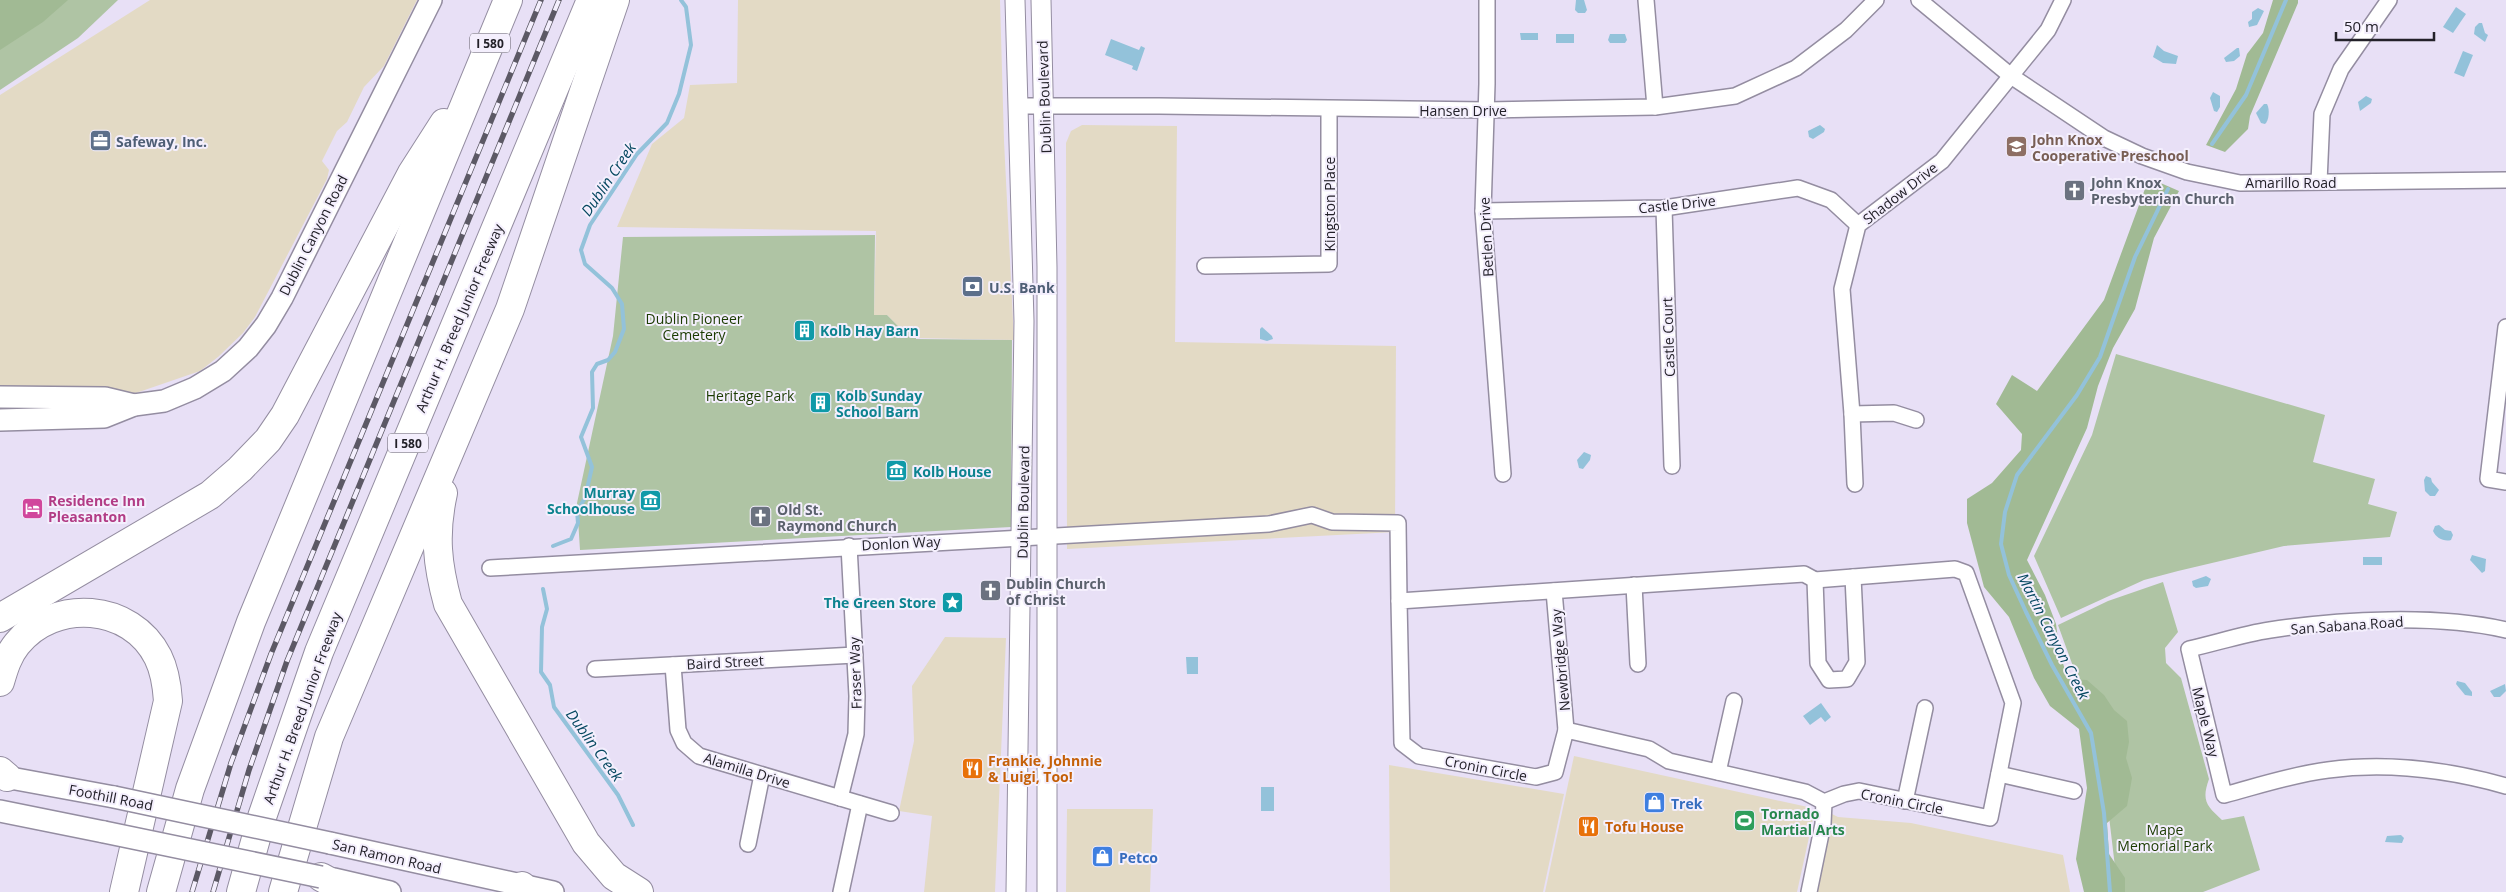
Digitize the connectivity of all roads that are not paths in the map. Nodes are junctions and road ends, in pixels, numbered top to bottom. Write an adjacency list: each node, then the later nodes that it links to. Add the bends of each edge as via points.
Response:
1 (431, 0): 30 (main road, Dublin Canyon Road, via 266,325 248,348 208,382 164,400)
2 (508, 0): 14 (highway, I 580)
3 (592, 0): 77 (highway, Arthur H. Breed Junior Freeway / I 580, via 319,652 268,798)
4 (614, 0): 34 (highway, via 510,309)
5 (1015, 0): 15 (street, Dublin Boulevard)
6 (1041, 0): 16 (street, Dublin Boulevard)
7 (1487, 0): 19 (street, Betlen Drive)
8 (1646, 0): 17 (street)
9 (1876, 0): 17 (street, Hansen Drive, via 1846,30 1796,68 1735,96)
10 (1919, 0): 13 (street, Amarillo Road)
11 (2063, 0): 13 (street, Shadow Drive, via 2048,30)
12 (2389, 0): 21 (street, via 2341,69 2322,114)
13 (2011, 76): 21 (street, Amarillo Road, via 2104,138 2187,172 2240,183); 24 (street, Shadow Drive, via 1942,161)
14 (472, 87): 48 (highway, via 439,130 412,174 302,387 268,440 210,495); 76 (highway, I 580, via 247,631 190,790)
15 (1017, 106): 16 (street, Hansen Drive); 25 (street, Dublin Boulevard)
16 (1045, 106): 18 (street, Hansen Drive); 27 (street, Dublin Boulevard)
17 (1655, 107): 19 (street, Hansen Drive)
18 (1329, 109): 19 (street, Hansen Drive); 26 (street, Kingston Place, via 1330,264)
19 (1487, 110): 23 (street, Betlen Drive)
20 (2506, 180): 21 (street, Amarillo Road)
21 (2318, 182)
22 (1664, 208): 23 (street, Castle Drive); 24 (street, Castle Drive, via 1798,188 1831,200); 35 (street, Castle Court)
23 (1483, 211): 36 (street, Betlen Drive)
24 (1858, 225): 31 (street, Shadow Drive, via 1842,289)
25 (1024, 262): 27 (street, Dublin Boulevard, via 1035,266 1036,304); 40 (street, Dublin Boulevard)
26 (1205, 266)
27 (1047, 314): 39 (street, Dublin Boulevard)
28 (2506, 327): 37 (street, via 2488,479)
29 (0, 397): 30 (main road, Dublin Canyon Road, via 105,398)
30 (134, 404): 32 (main road, Dublin Canyon Road, via 104,417)
31 (1852, 414): 33 (street, via 1894,413); 38 (street, Shadow Drive)
32 (0, 420)
33 (1916, 420)
34 (459, 431): 78 (highway, via 329,737); 82 (highway, via 439,514 436,545 448,604 586,843 614,876)
35 (1672, 466)
36 (1503, 474)
37 (2506, 482)
38 (1855, 484)
39 (1046, 536): 40 (street, Donlon Way); 47 (street, Donlon Way, via 1269,524 1312,515 1332,522 1398,523); 85 (street, Dublin Boulevard)
40 (1023, 537): 41 (street, Donlon Way); 84 (street, Dublin Boulevard)
41 (849, 546): 42 (street, Donlon Way); 51 (street, Fraser Way)
42 (490, 568)
43 (1853, 577): 44 (street, Cronin Circle); 44 (street, via 1858,662 1847,679 1829,680 1818,663); 60 (street, Cronin Circle, via 1955,569 1966,573 2013,703)
44 (1815, 580): 45 (street, Cronin Circle, via 1804,574)
45 (1634, 585): 46 (street, Cronin Circle); 52 (street)
46 (1554, 591): 47 (street, Cronin Circle); 58 (street, Newbridge Way)
47 (1400, 601): 58 (street, Cronin Circle, via 1402,743 1419,756 1536,777 1555,772)
48 (0, 618)
49 (2506, 630): 50 (street, San Sabana Road, via 2439,622 2379,620 2270,630)
50 (2189, 649): 63 (street, Maple Way, via 2224,795 2328,770 2390,767 2460,773)
51 (855, 655): 53 (street, Baird Street); 65 (street, Fraser Way, via 856,734)
52 (1638, 664)
53 (673, 665): 54 (street, Baird Street); 62 (street, Alamilla Drive, via 678,730 684,744 699,756)
54 (595, 669)
55 (0, 682): 75 (highway, via 6,662 17,644 34,628 73,612 112,616 130,625 146,639 158,657 166,679 168,701)
56 (1734, 701): 59 (street)
57 (1925, 708): 66 (street)
58 (1566, 730): 59 (street, via 1649,749 1669,761)
59 (1718, 772): 67 (street, via 1806,792)
60 (1999, 774): 64 (street); 66 (street, Cronin Circle, via 1990,818)
61 (2, 775): 71 (main road, Foothill Road, bridge)
62 (762, 775): 65 (street, Alamilla Drive); 72 (street)
63 (2506, 786)
64 (2074, 791)
65 (840, 798): 68 (street, Alamilla Drive)
66 (1905, 801): 67 (street, Cronin Circle, via 1859,791)
67 (1824, 802): 86 (street, via 1823,824)
68 (860, 804): 70 (street, Alamilla Drive); 83 (street)
69 (0, 811): 73 (main road, bridge)
70 (891, 813)
71 (221, 820): 74 (main road, San Ramon Road, bridge)
72 (748, 844)
73 (321, 877): 79 (highway); 80 (main road)
74 (522, 889): 81 (main road, San Ramon Road)
75 (124, 892)
76 (161, 892)
77 (241, 892)
78 (283, 892)
79 (349, 892)
80 (390, 892)
81 (553, 892)
82 (639, 892)
83 (841, 892)
84 (1016, 892)
85 (1047, 892)
86 (1809, 892)

